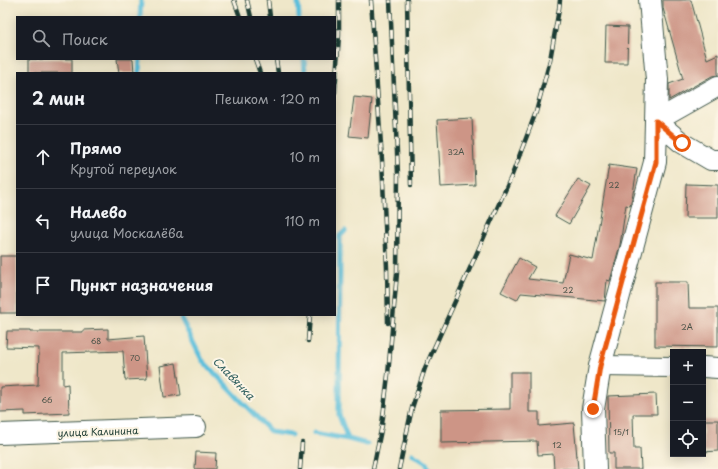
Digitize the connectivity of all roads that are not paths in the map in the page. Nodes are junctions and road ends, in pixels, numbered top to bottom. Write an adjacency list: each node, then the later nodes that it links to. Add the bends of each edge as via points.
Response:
1 (650, 0): 3 (street, via 658,80)
2 (718, 86): 3 (street)
3 (656, 121): 4 (street, via 682,143 711,160); 5 (street, via 656,162)
4 (718, 160)
5 (600, 366): 6 (street); 11 (street, via 593,409)
6 (670, 367)
7 (706, 367): 8 (street)
8 (718, 368)
9 (196, 427): 10 (street, улица Калинина)
10 (0, 434)
11 (596, 469)

